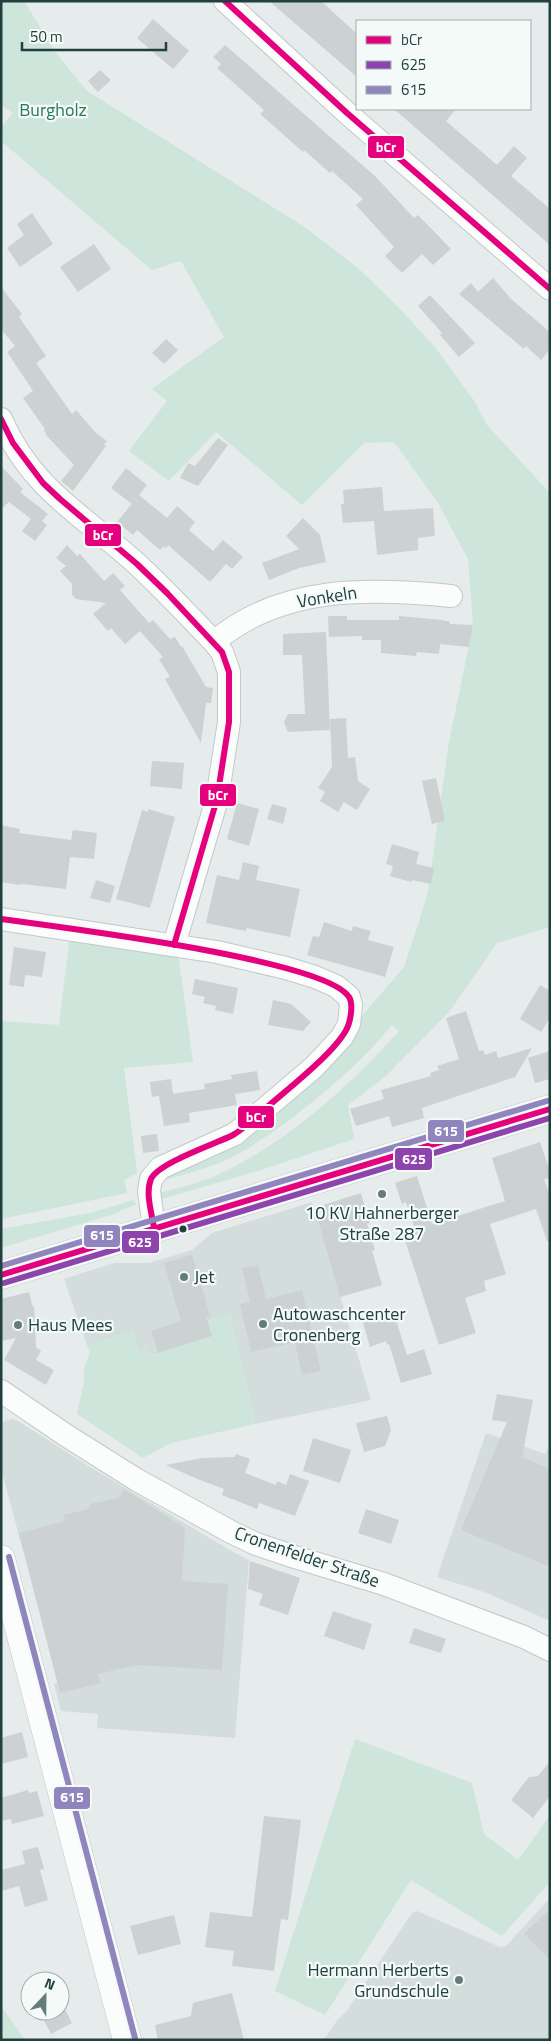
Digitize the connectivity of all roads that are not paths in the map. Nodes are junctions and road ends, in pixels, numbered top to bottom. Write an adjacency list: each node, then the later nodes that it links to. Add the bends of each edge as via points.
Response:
1 (225, 1): 2 (street, via 347,113)
2 (550, 289)
3 (1, 419): 5 (street, via 19,455 44,486 136,564)
4 (451, 596): 5 (street, Vonkeln, via 403,591 334,592 285,604 257,615 228,630)
5 (214, 642): 7 (street, via 222,652 229,672 229,722 217,799)
6 (1, 919): 7 (street)
7 (174, 945): 9 (street, via 217,952 316,977 345,992 351,1005 349,1024 342,1037 314,1067 257,1116 235,1134 160,1168 151,1179 148,1191)
8 (550, 1108): 9 (main road)
9 (154, 1228): 10 (main road)
10 (1, 1274)
11 (1, 1391): 13 (street, Cronenfelder Straße, via 137,1480 231,1532 280,1552 384,1584)
12 (1, 1559): 14 (main road)
13 (550, 1650)
14 (127, 2040)

